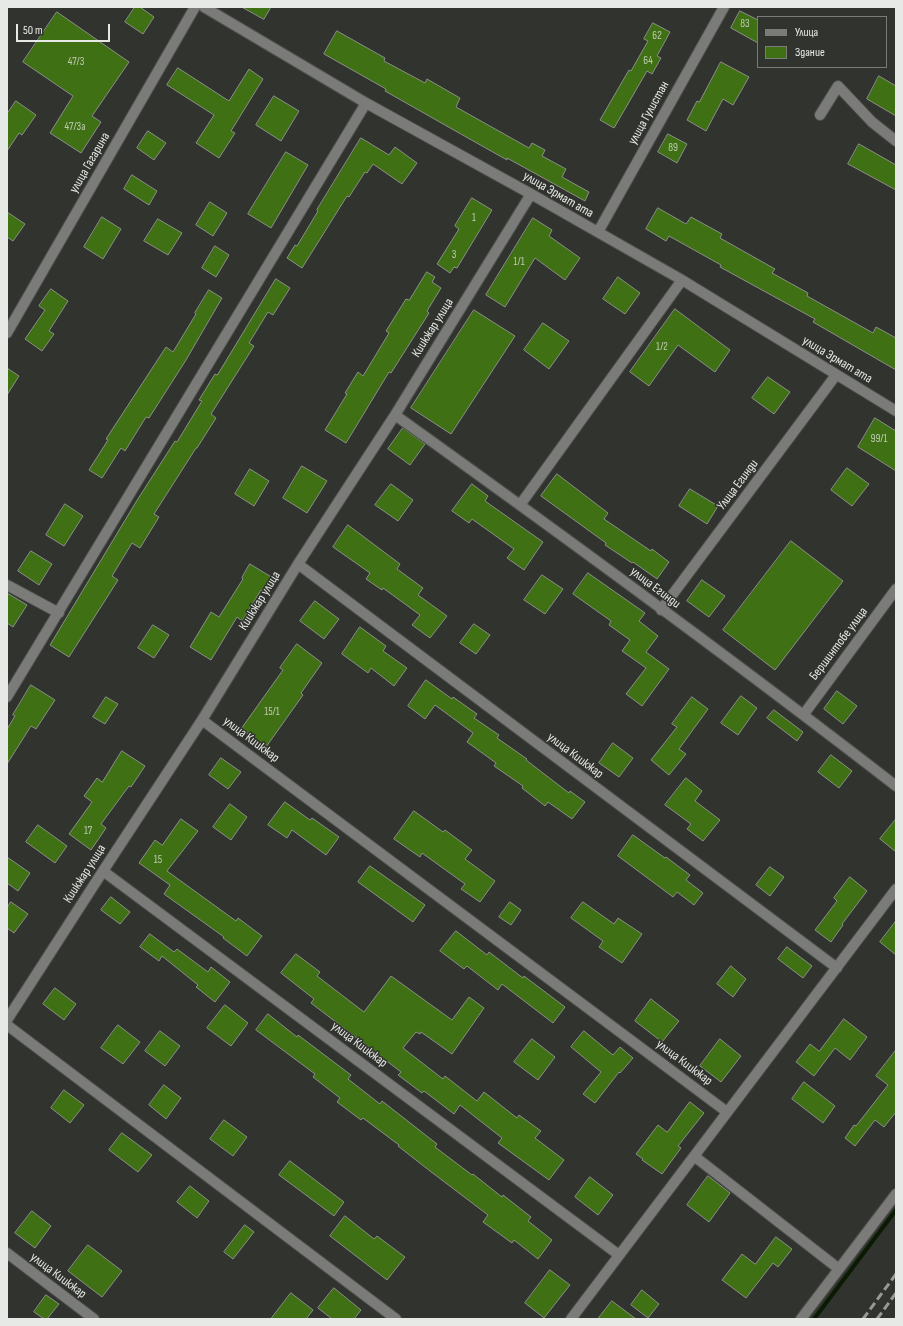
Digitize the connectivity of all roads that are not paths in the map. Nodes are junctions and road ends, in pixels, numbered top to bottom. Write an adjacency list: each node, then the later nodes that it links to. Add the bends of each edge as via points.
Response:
1 (195, 7): 10 (street, улица Гагарина)
2 (204, 7): 4 (street, улица Эрмат ата)
3 (724, 7): 8 (street, улица Гулистан)
4 (366, 102): 7 (street, улица Эрмат ата); 19 (street)
5 (820, 115): 6 (street, via 838,86 872,122)
6 (896, 141)
7 (531, 194): 8 (street, улица Эрмат ата); 13 (street, Киикжар улица)
8 (598, 232): 9 (street, улица Эрмат ата)
9 (682, 280): 11 (street, улица Эрмат ата); 14 (street)
10 (7, 333)
11 (836, 375): 12 (street, улица Эрмат ата); 18 (street, Улица Егинди)
12 (896, 411)
13 (395, 415): 14 (street, улица Егинди); 15 (street, Киикжар улица)
14 (520, 505): 18 (street, улица Егинди)
15 (298, 564): 22 (street, Киикжар улица); 26 (street, улица Киикжар)
16 (7, 585): 19 (street)
17 (896, 589): 21 (street, Бершинтобе улица)
18 (661, 610): 21 (street, улица Егинди)
19 (59, 614): 20 (street)
20 (7, 697)
21 (804, 714): 23 (street, улица Егинди)
22 (202, 720): 24 (street, Киикжар улица); 29 (street, улица Киикжар)
23 (896, 786)
24 (102, 871): 27 (street, Киикжар улица); 33 (street, улица Киикжар)
25 (896, 889): 26 (street)
26 (837, 968): 29 (street)
27 (7, 1020)
28 (7, 1025): 36 (street)
29 (727, 1112): 30 (street)
30 (694, 1156): 33 (street); 34 (street)
31 (896, 1194): 34 (street)
32 (7, 1253): 35 (street, улица Киикжар)
33 (619, 1255): 37 (street)
34 (839, 1269): 38 (street)
35 (94, 1319)
36 (396, 1319)
37 (571, 1319)
38 (801, 1319)

